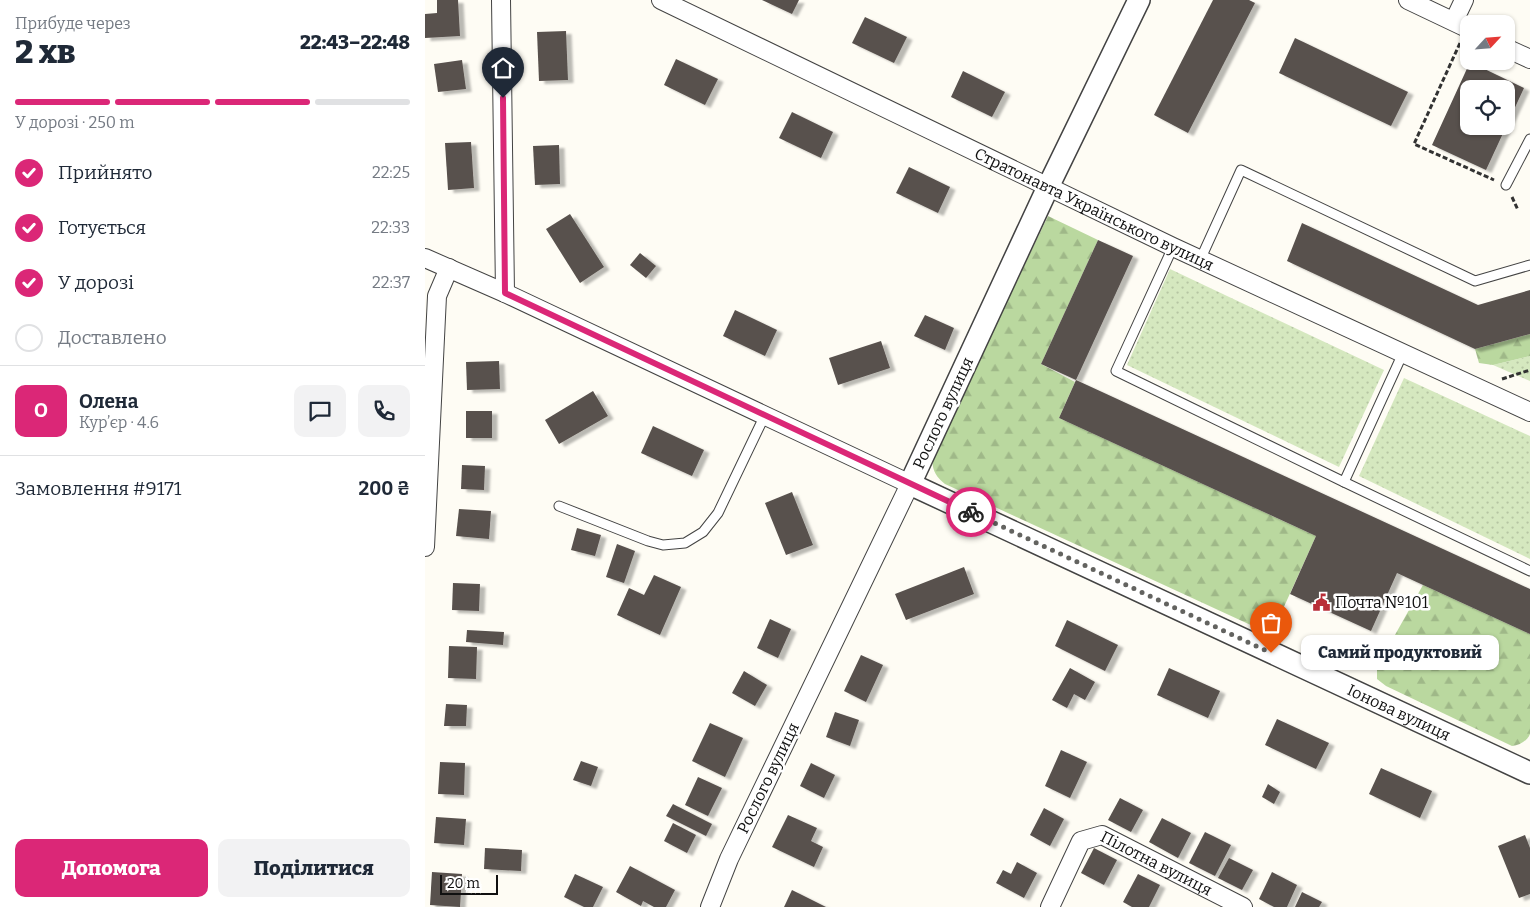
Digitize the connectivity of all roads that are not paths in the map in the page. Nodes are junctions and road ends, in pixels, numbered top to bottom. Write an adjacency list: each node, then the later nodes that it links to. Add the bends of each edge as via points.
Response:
1 (501, 0): 18 (street)
2 (661, 0): 12 (street, Стратонавта Українського вулиця)
3 (1139, 0): 12 (street, Рослого вулиця)
4 (1408, 0): 7 (street)
5 (1465, 0): 6 (street)
6 (1464, 15)
7 (1460, 25)
8 (1515, 52): 9 (street)
9 (1530, 59)
10 (1530, 139): 11 (lane)
11 (1506, 185)
12 (1048, 187): 13 (street, Стратонавта Українського вулиця); 23 (street, Рослого вулиця)
13 (1173, 247): 15 (street, Стратонавта Українського вулиця); 22 (lane, via 1116,370)
14 (425, 258): 17 (street, Іонова вулиця)
15 (1201, 258): 16 (lane, via 1241,170 1475,281); 19 (street, Стратонавта Українського вулиця)
16 (1530, 265)
17 (449, 268): 18 (street, Іонова вулиця); 25 (street, via 437,296)
18 (505, 293): 21 (street, Іонова вулиця)
19 (1403, 353): 20 (street, Стратонавта Українського вулиця); 22 (lane)
20 (1530, 412)
21 (765, 415): 23 (street, Іонова вулиця); 24 (lane, via 718,513 703,532 685,543 663,545 648,541)
22 (1344, 482): 26 (lane)
23 (910, 484): 27 (street, Іонова вулиця); 28 (street, Рослого вулиця, via 729,859)
24 (559, 506)
25 (425, 547)
26 (1530, 571)
27 (1527, 770)
28 (709, 907)
29 (1049, 907): 30 (street, Пілотна вулиця, via 1081,841 1102,835)
30 (1243, 907)

